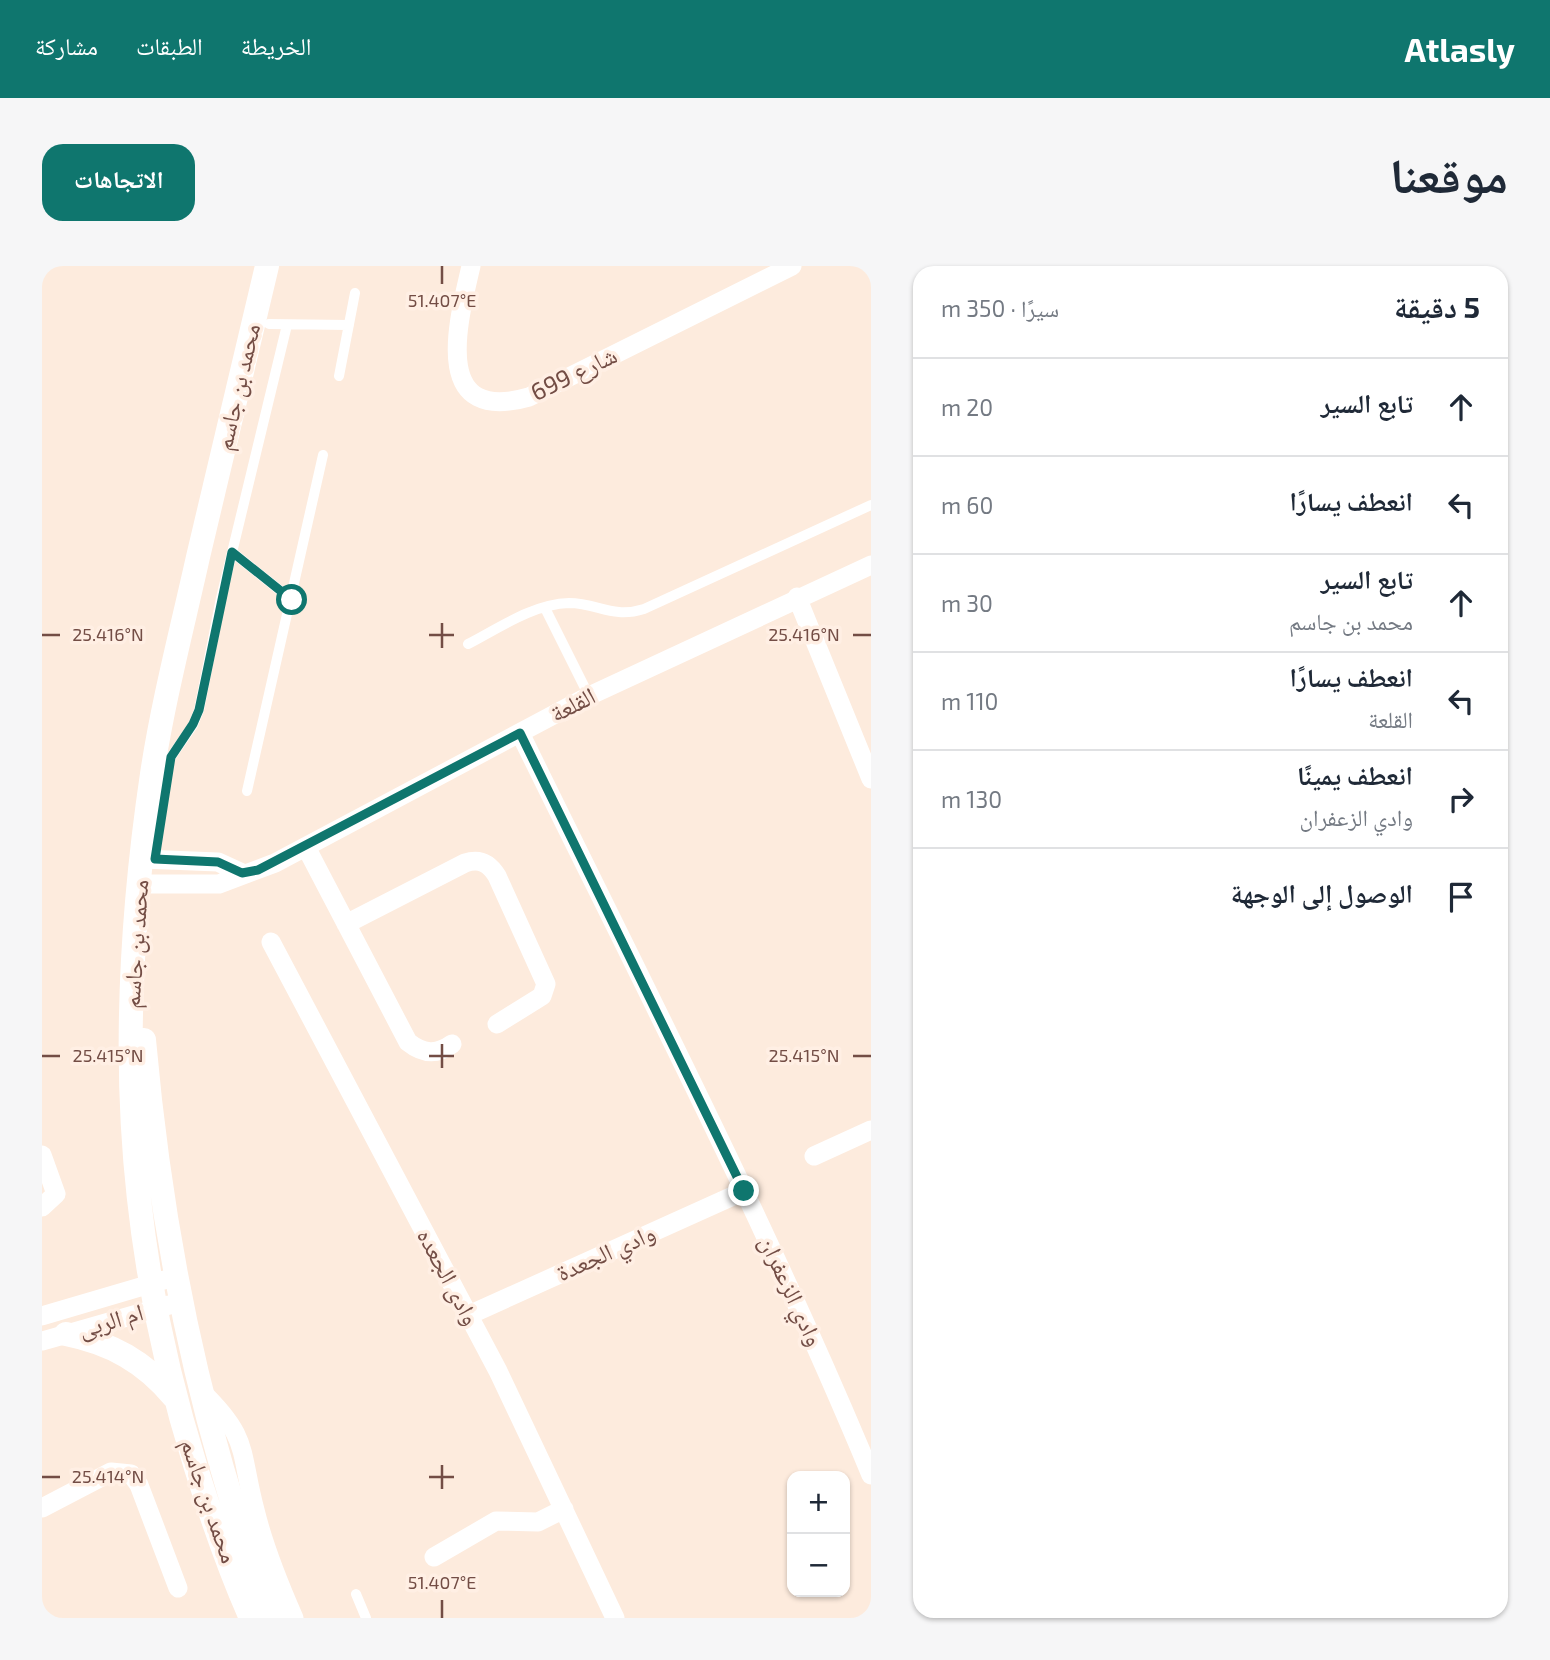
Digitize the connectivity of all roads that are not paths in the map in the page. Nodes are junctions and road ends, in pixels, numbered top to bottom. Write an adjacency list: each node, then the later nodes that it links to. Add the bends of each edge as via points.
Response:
1 (267, 266): 23 (street, محمد بن جاسم, via 167,690)
2 (282, 266): 6 (street, محمد بن جاسم)
3 (471, 266): 4 (street, شارع 699, via 456,342 458,367 463,383 475,396 491,403 508,403)
4 (792, 266)
5 (355, 293): 7 (lane)
6 (278, 325): 7 (lane); 11 (lane); 19 (street, محمد بن جاسم)
7 (349, 325): 8 (lane)
8 (339, 376)
9 (323, 455): 14 (lane)
10 (871, 505): 15 (lane, via 632,613 608,613 573,603)
11 (232, 552): 14 (lane); 19 (lane, via 199,710)
12 (871, 565): 13 (street, القلعة)
13 (797, 597): 17 (street, القلعة); 20 (street)
14 (292, 600): 21 (lane)
15 (545, 608): 16 (lane); 17 (lane)
16 (468, 644)
17 (589, 696): 18 (street, القلعة)
18 (520, 733): 22 (street, القلعة); 33 (street, وادي الزعفران)
19 (171, 757): 23 (street, محمد بن جاسم)
20 (871, 779)
21 (247, 791)
22 (306, 847): 24 (street, القلعة); 26 (street)
23 (149, 859): 24 (street, via 218,862); 25 (street, محمد بن جاسم)
24 (242, 873): 25 (street, القلعة, via 219,884)
25 (146, 884): 35 (street, محمد بن جاسم, via 144,1031 156,1157); 36 (street, محمد بن جاسم, via 131,979 130,1108)
26 (346, 924): 28 (street, via 465,863 486,864 497,877 546,984 542,996); 29 (street, via 408,1042 425,1052)
27 (271, 942): 40 (street, وادى الجعده)
28 (497, 1024)
29 (452, 1044)
30 (871, 1130): 31 (street)
31 (814, 1156)
32 (43, 1160): 34 (street, via 56,1194)
33 (744, 1191): 40 (street, وادي الجعدة); 45 (street, وادي الزعفران, via 827,1368)
34 (42, 1207)
35 (175, 1278): 36 (street, ام الربى); 37 (street, محمد بن جاسم)
36 (149, 1284): 38 (street, محمد بن جاسم); 39 (street, ام الربى)
37 (180, 1302): 38 (street, ام الربى); 43 (street, محمد بن جاسم)
38 (153, 1310): 41 (street, ام الربى); 44 (street, محمد بن جاسم)
39 (42, 1315)
40 (468, 1315): 47 (street, وادى الجعده)
41 (66, 1334): 42 (street, ام الربى); 44 (street, via 128,1355)
42 (42, 1341)
43 (199, 1389): 52 (street, محمد بن جاسم); 53 (street, via 239,1437 261,1531)
44 (176, 1400): 51 (street, محمد بن جاسم)
45 (871, 1475)
46 (42, 1508): 49 (street, via 111,1472 131,1474)
47 (564, 1510): 48 (street, via 538,1522 496,1521); 55 (street, وادى الجعده)
48 (434, 1558)
49 (178, 1588)
50 (356, 1594): 54 (lane)
51 (246, 1614)
52 (274, 1618)
53 (294, 1618)
54 (366, 1618)
55 (615, 1618)

